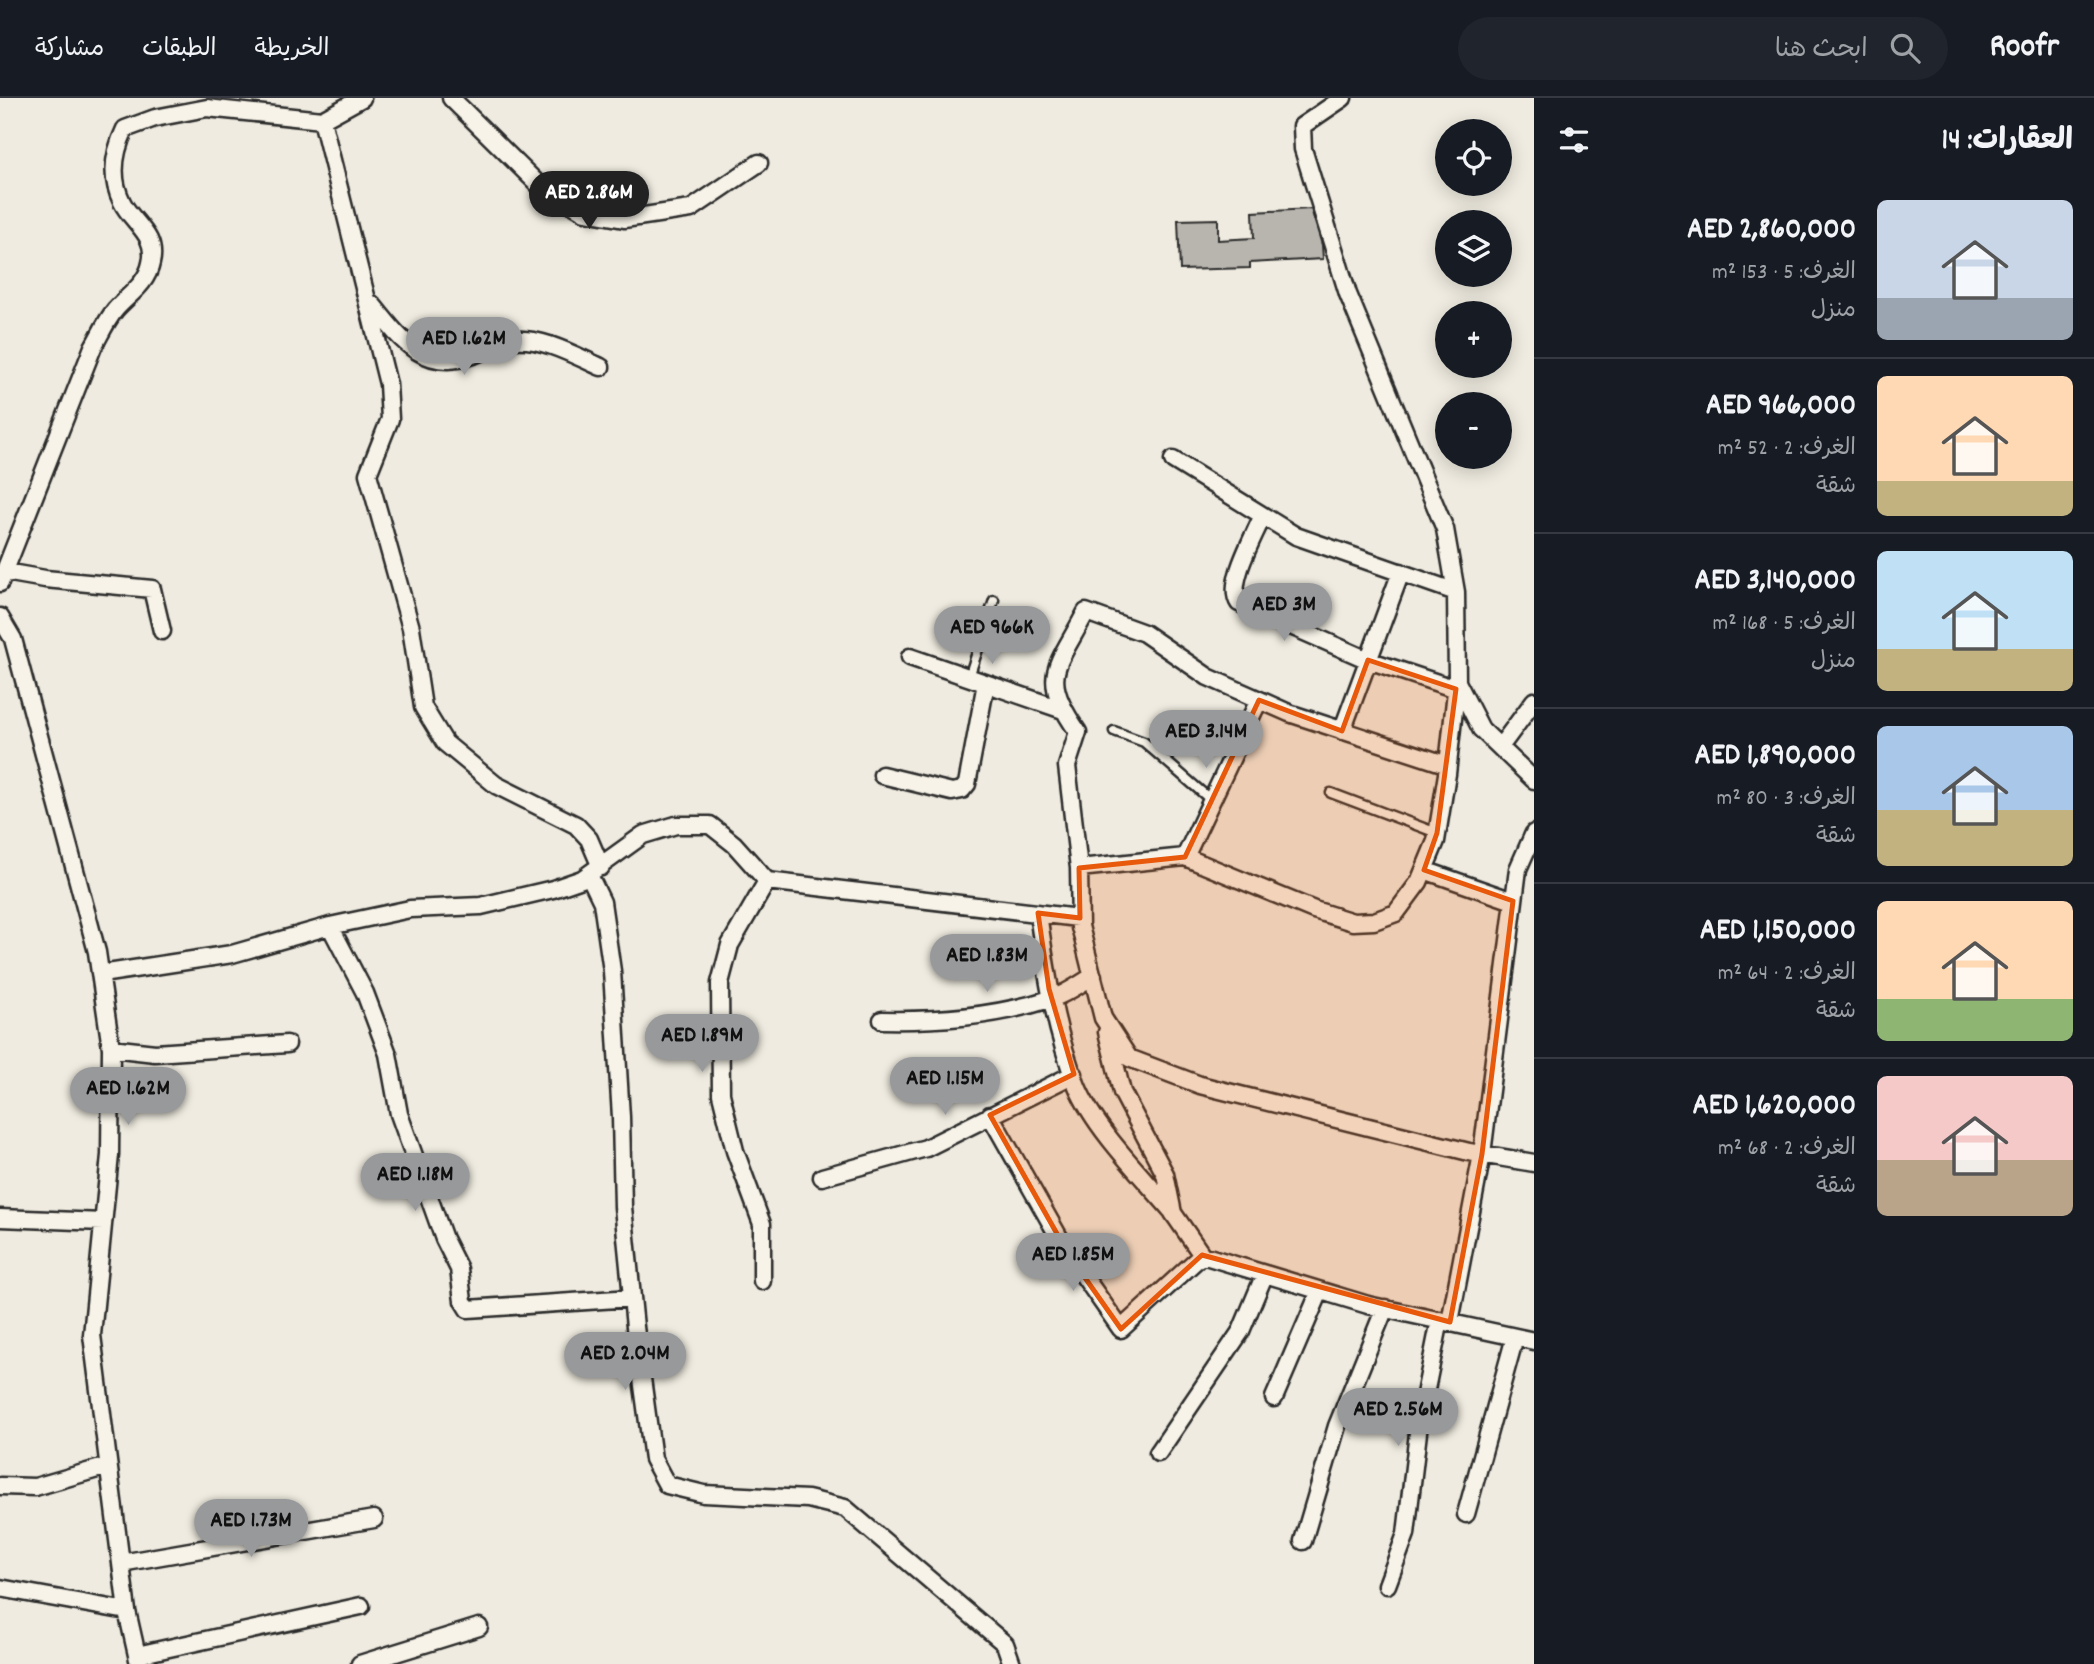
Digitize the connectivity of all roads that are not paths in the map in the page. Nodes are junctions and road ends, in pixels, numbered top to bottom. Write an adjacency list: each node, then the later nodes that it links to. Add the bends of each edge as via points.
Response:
1 (362, 98): 4 (street)
2 (451, 98): 5 (street, via 539,185 584,212 624,219 691,209)
3 (1343, 98): 12 (street, via 1302,126 1303,149 1348,295 1445,529)
4 (322, 120): 6 (street); 11 (street, via 207,108 125,129 116,148 115,179 123,204 143,227 152,247 151,264 93,347)
5 (759, 163)
6 (369, 300): 7 (street, via 401,340 429,358 448,362 514,340 553,347); 37 (street, via 388,384 390,419 368,474 411,628 423,707 445,743 496,785 576,825 589,839)
7 (601, 367)
8 (1173, 460): 9 (street)
9 (1262, 517): 10 (street, via 1296,536); 17 (street, via 1235,582 1239,603)
10 (1401, 572): 12 (street); 17 (street)
11 (2, 578): 15 (street, via 152,589)
12 (1456, 592): 20 (street)
13 (994, 600): 18 (lane)
14 (0, 617): 43 (street, via 13,639)
15 (162, 631)
16 (910, 657): 18 (street)
17 (1368, 660): 20 (street); 25 (street)
18 (969, 677): 19 (street)
19 (986, 684): 23 (street); 28 (street, via 967,784 962,790 952,792)
20 (1456, 685): 26 (street, via 1480,729); 27 (street)
21 (1259, 700): 23 (street, via 1208,677 1144,633 1086,612 1054,674 1055,695); 25 (street); 31 (street)
22 (1534, 701): 26 (street)
23 (1063, 710): 35 (street, via 1078,732 1067,766)
24 (1114, 731): 31 (lane, via 1144,742)
25 (1342, 731): 27 (street)
26 (1500, 747): 29 (street)
27 (1448, 765): 32 (street)
28 (882, 775)
29 (1534, 780)
30 (1331, 793): 32 (lane)
31 (1212, 801): 34 (street)
32 (1437, 833): 36 (street)
33 (1534, 833): 39 (street, via 1518,869)
34 (1185, 857): 35 (street); 36 (street, via 1353,922 1396,913)
35 (1079, 868): 42 (street)
36 (1424, 870): 39 (street)
37 (595, 871): 38 (street, via 643,835 676,825 710,825); 41 (street, via 553,889 481,906 410,909); 62 (street, via 612,971)
38 (767, 881): 40 (street); 60 (street, via 730,944 720,983 721,1094 735,1151 762,1224)
39 (1513, 901): 52 (street)
40 (1038, 913): 42 (street, via 1078,918); 45 (street)
41 (330, 926): 43 (street, via 232,954); 62 (street, via 365,993 388,1054 399,1114 458,1269 468,1309)
42 (1080, 928): 44 (street)
43 (101, 974): 49 (street)
44 (1094, 976): 45 (street); 46 (street)
45 (1052, 999): 47 (street, via 988,1012); 50 (street)
46 (1103, 1018): 52 (street, via 1129,1058 1200,1085); 55 (street, via 1122,1092 1164,1174)
47 (882, 1020)
48 (287, 1044): 49 (street, via 155,1053)
49 (111, 1048): 57 (street, via 110,1155)
50 (1073, 1074): 51 (street); 55 (street, via 1110,1139)
51 (990, 1115): 54 (street, via 926,1148); 58 (street, via 1069,1255 1122,1329)
52 (1482, 1154): 53 (street); 64 (street)
53 (1534, 1163)
54 (822, 1177)
55 (1173, 1213): 58 (street)
56 (0, 1219): 57 (street)
57 (103, 1222): 69 (street, via 92,1335)
58 (1202, 1255): 59 (street)
59 (1264, 1276): 61 (street); 68 (street, via 1241,1331)
60 (762, 1281)
61 (1320, 1291): 63 (street); 67 (street)
62 (632, 1298): 82 (street, via 653,1458 667,1485 704,1494 808,1499 845,1508 1005,1644)
63 (1385, 1308): 64 (street); 73 (street, via 1337,1426)
64 (1445, 1321): 65 (street); 75 (street, via 1419,1424 1406,1534)
65 (1515, 1337): 66 (street); 71 (street)
66 (1534, 1342)
67 (1274, 1398)
68 (1158, 1453)
69 (108, 1466): 70 (street, via 35,1487); 74 (street)
70 (0, 1486)
71 (1466, 1514)
72 (374, 1519): 74 (street)
73 (1303, 1541)
74 (121, 1563): 78 (street)
75 (1387, 1585)
76 (0, 1588): 78 (street)
77 (361, 1606): 80 (street)
78 (127, 1611): 80 (street)
79 (479, 1627): 81 (street)
80 (138, 1660)
81 (360, 1664)
82 (1012, 1664)

